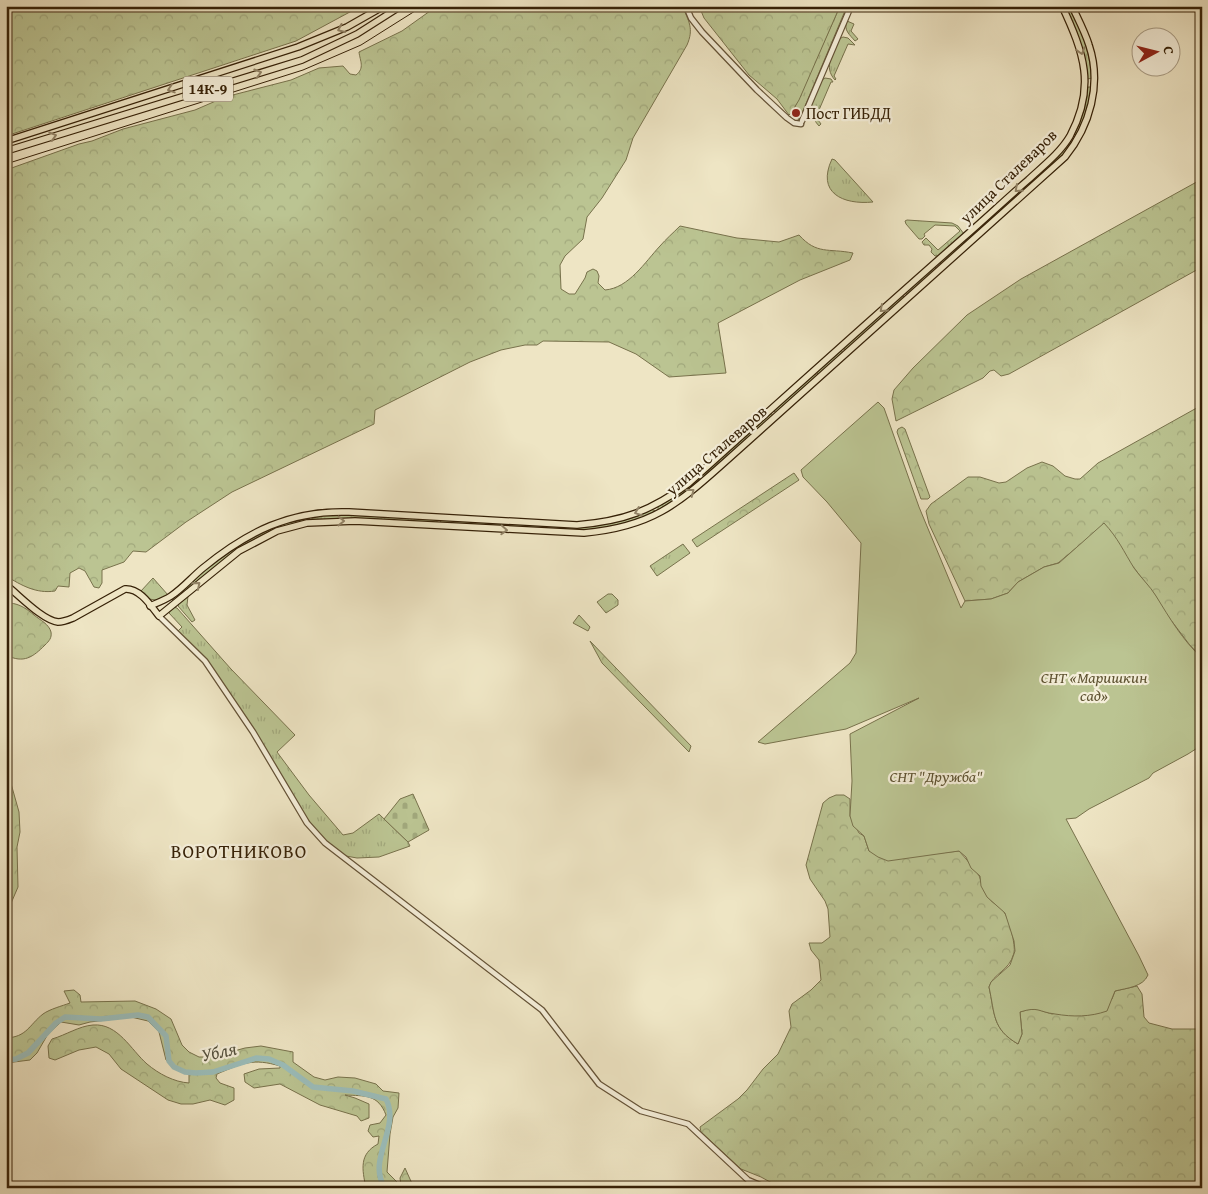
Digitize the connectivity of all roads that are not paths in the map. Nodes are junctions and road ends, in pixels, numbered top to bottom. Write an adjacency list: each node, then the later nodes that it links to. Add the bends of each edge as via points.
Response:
1 (384, 6): 11 (main road, one-way to 11, via 347,27 298,47)
2 (401, 6): 12 (main road, 14К-9, one-way to 2, via 302,60 357,34)
3 (686, 6): 4 (street, via 702,32 757,90 794,123 802,122)
4 (851, 6)
5 (1062, 6): 7 (main road, улица Сталеваров, one-way to 7, via 1080,47)
6 (1072, 6): 8 (main road, улица Сталеваров, via 1089,45)
7 (1085, 83): 8 (main road); 9 (main road, улица Сталеваров, via 1081,108)
8 (1094, 84): 10 (main road, улица Сталеваров, via 1090,110)
9 (1070, 135): 10 (main road); 13 (main road, улица Сталеваров, one-way to 13, via 1050,160)
10 (1077, 140): 14 (main road, улица Сталеваров, via 1058,164)
11 (6, 141)
12 (6, 151)
13 (936, 262): 14 (main road); 15 (main road, улица Сталеваров)
14 (941, 269): 16 (main road, улица Сталеваров)
15 (902, 292): 16 (main road); 17 (main road, улица Сталеваров, one-way to 17)
16 (908, 299): 18 (main road, улица Сталеваров)
17 (814, 371): 18 (main road); 19 (main road, улица Сталеваров)
18 (819, 378): 20 (main road, улица Сталеваров)
19 (770, 410): 20 (main road); 21 (main road, улица Сталеваров, via 689,482)
20 (776, 416): 23 (main road, улица Сталеваров, one-way to 20, via 694,489)
21 (654, 506): 23 (main road); 26 (main road, улица Сталеваров, one-way to 26, via 613,521)
22 (311, 513): 24 (main road, улица Сталеваров); 25 (main road); 30 (main road, улица Сталеваров, via 248,535)
23 (659, 514): 28 (main road, улица Сталеваров, via 621,528 584,533)
24 (438, 517): 26 (main road, улица Сталеваров); 27 (main road)
25 (312, 522): 27 (main road, улица Сталеваров, one-way to 27); 32 (main road, улица Сталеваров, one-way to 25, via 228,559 252,544 277,532)
26 (560, 524): 28 (main road)
27 (438, 526): 28 (main road, улица Сталеваров, one-way to 28)
28 (560, 532)
29 (6, 585): 33 (main road, via 57,622 73,618 125,589 138,592)
30 (170, 597): 31 (main road, улица Сталеваров); 32 (main road)
31 (159, 602): 33 (main road, улица Сталеваров); 34 (main road, via 160,608)
32 (175, 604): 34 (main road, улица Сталеваров)
33 (150, 606): 35 (main road)
34 (166, 611): 35 (main road, улица Сталеваров)
35 (160, 616): 36 (street, via 205,661 308,823 325,843 542,1010 599,1084 641,1111 688,1124 748,1180)
36 (767, 1188)

